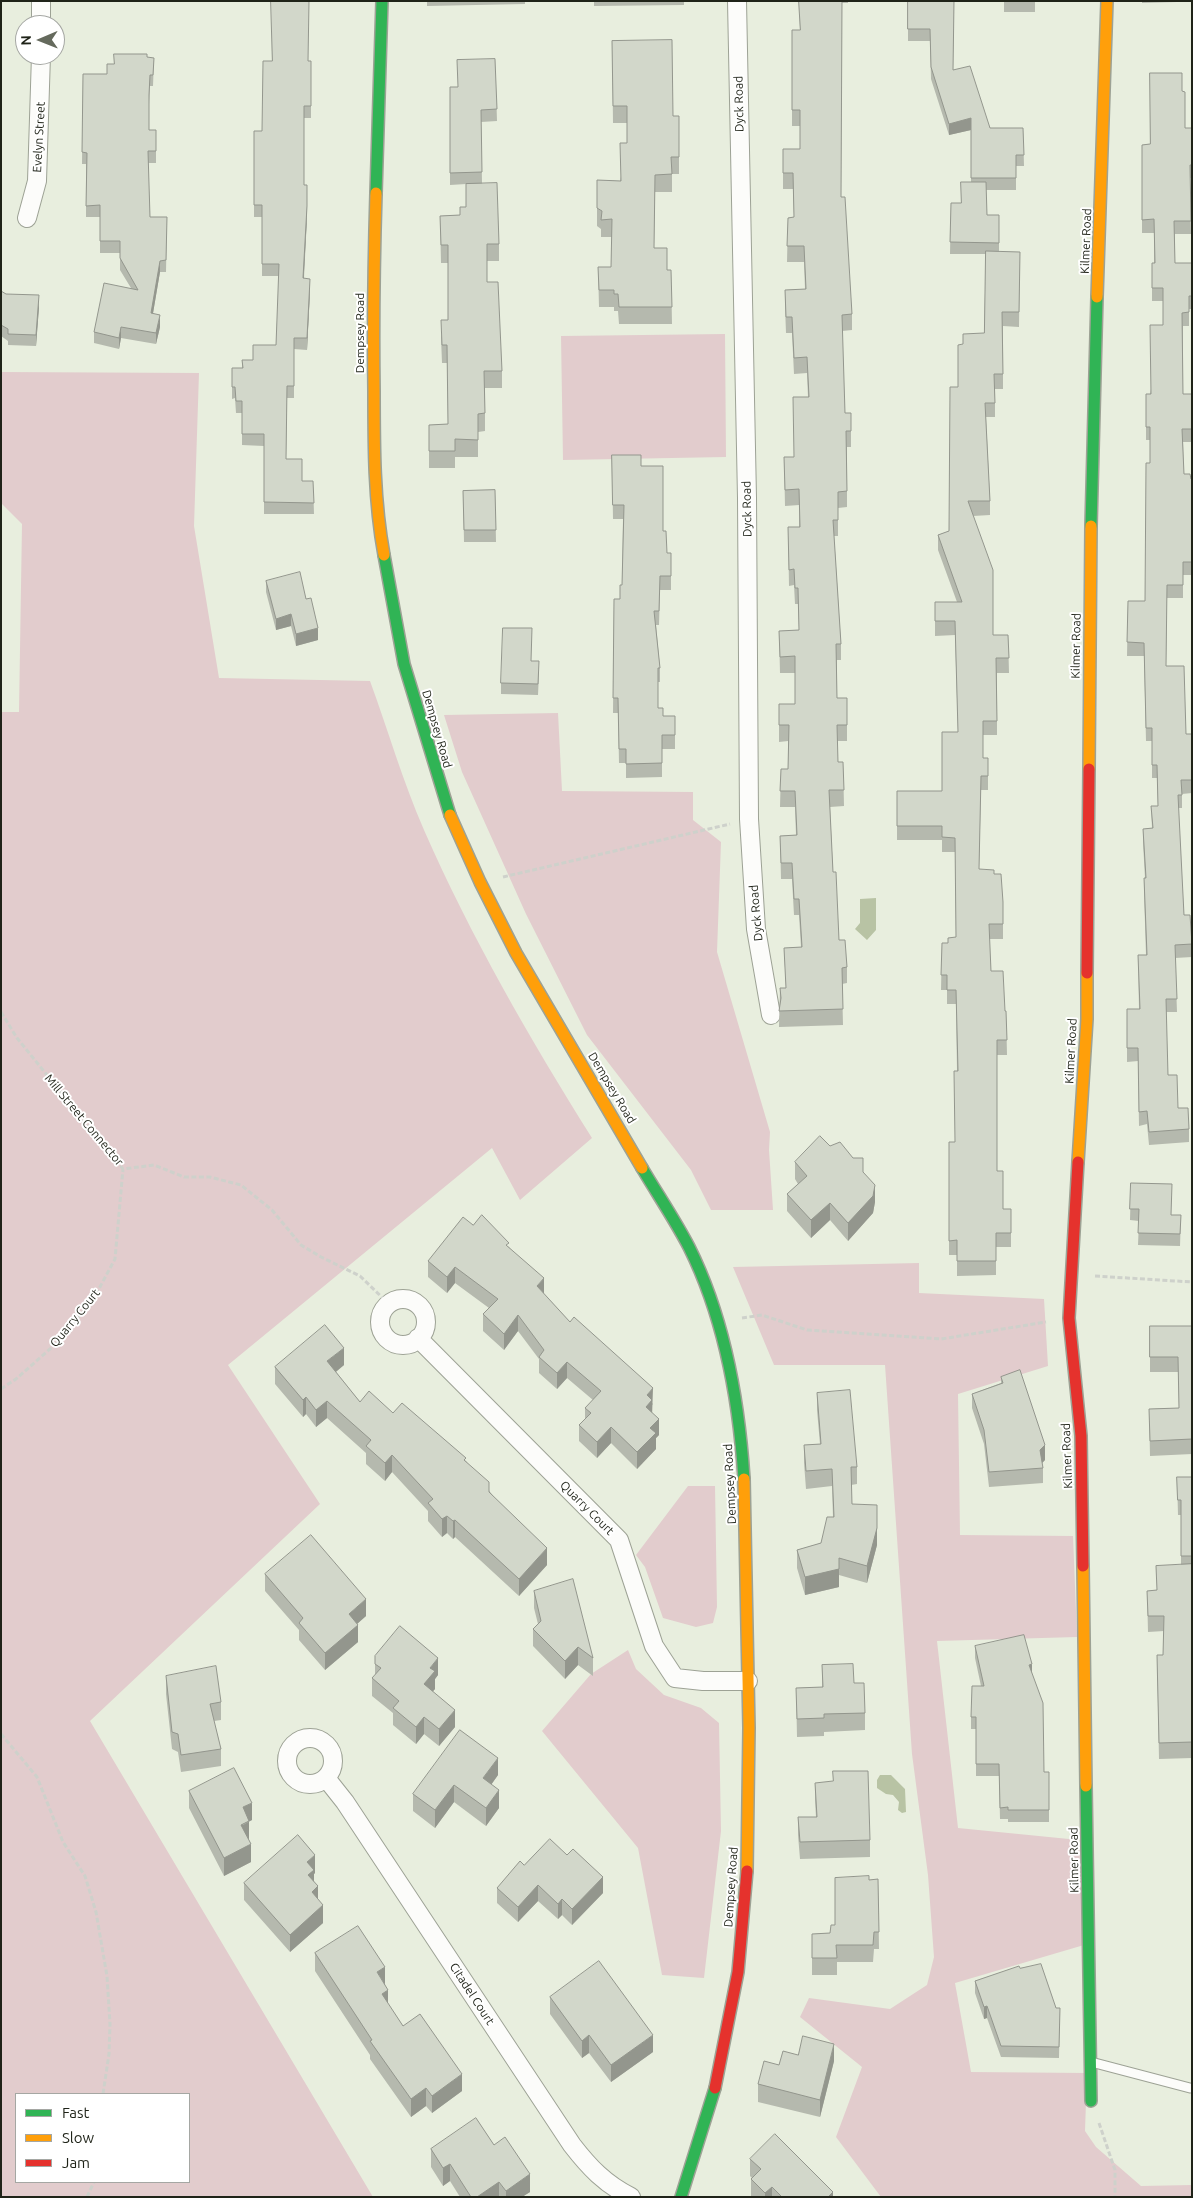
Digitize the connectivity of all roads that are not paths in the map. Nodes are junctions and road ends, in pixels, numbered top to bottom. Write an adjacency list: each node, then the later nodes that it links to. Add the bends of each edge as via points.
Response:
1 (41, 1): 5 (street)
2 (382, 1): 10 (street, Dempsey Road, via 373,279 374,448 378,524 404,664 454,826 480,882 516,953 689,1248 717,1322 734,1386 742,1442 746,1492)
3 (737, 1): 8 (street, Dyck Road, via 747,498 749,819 756,929)
4 (1107, 1): 12 (street, Kilmer Road, via 1091,490 1086,1019 1069,1318 1081,1436)
5 (41, 15)
6 (42, 65): 7 (street, Evelyn Street, via 37,181)
7 (27, 218)
8 (771, 1015)
9 (418, 1338): 9 (street, via 404,1345 384,1336 380,1322 384,1308 403,1299 422,1309 426,1325); 10 (street, Quarry Court, via 620,1540 654,1646 675,1678 703,1682)
10 (748, 1681): 16 (street, Dempsey Road, via 748,1861 738,1970 713,2096)
11 (326, 1778): 15 (street, Citadel Court, via 572,2145 593,2172)
12 (1091, 2062): 13 (lane); 14 (street, Kilmer Road)
13 (1190, 2088)
14 (1091, 2100)
15 (631, 2197)
16 (681, 2197)

